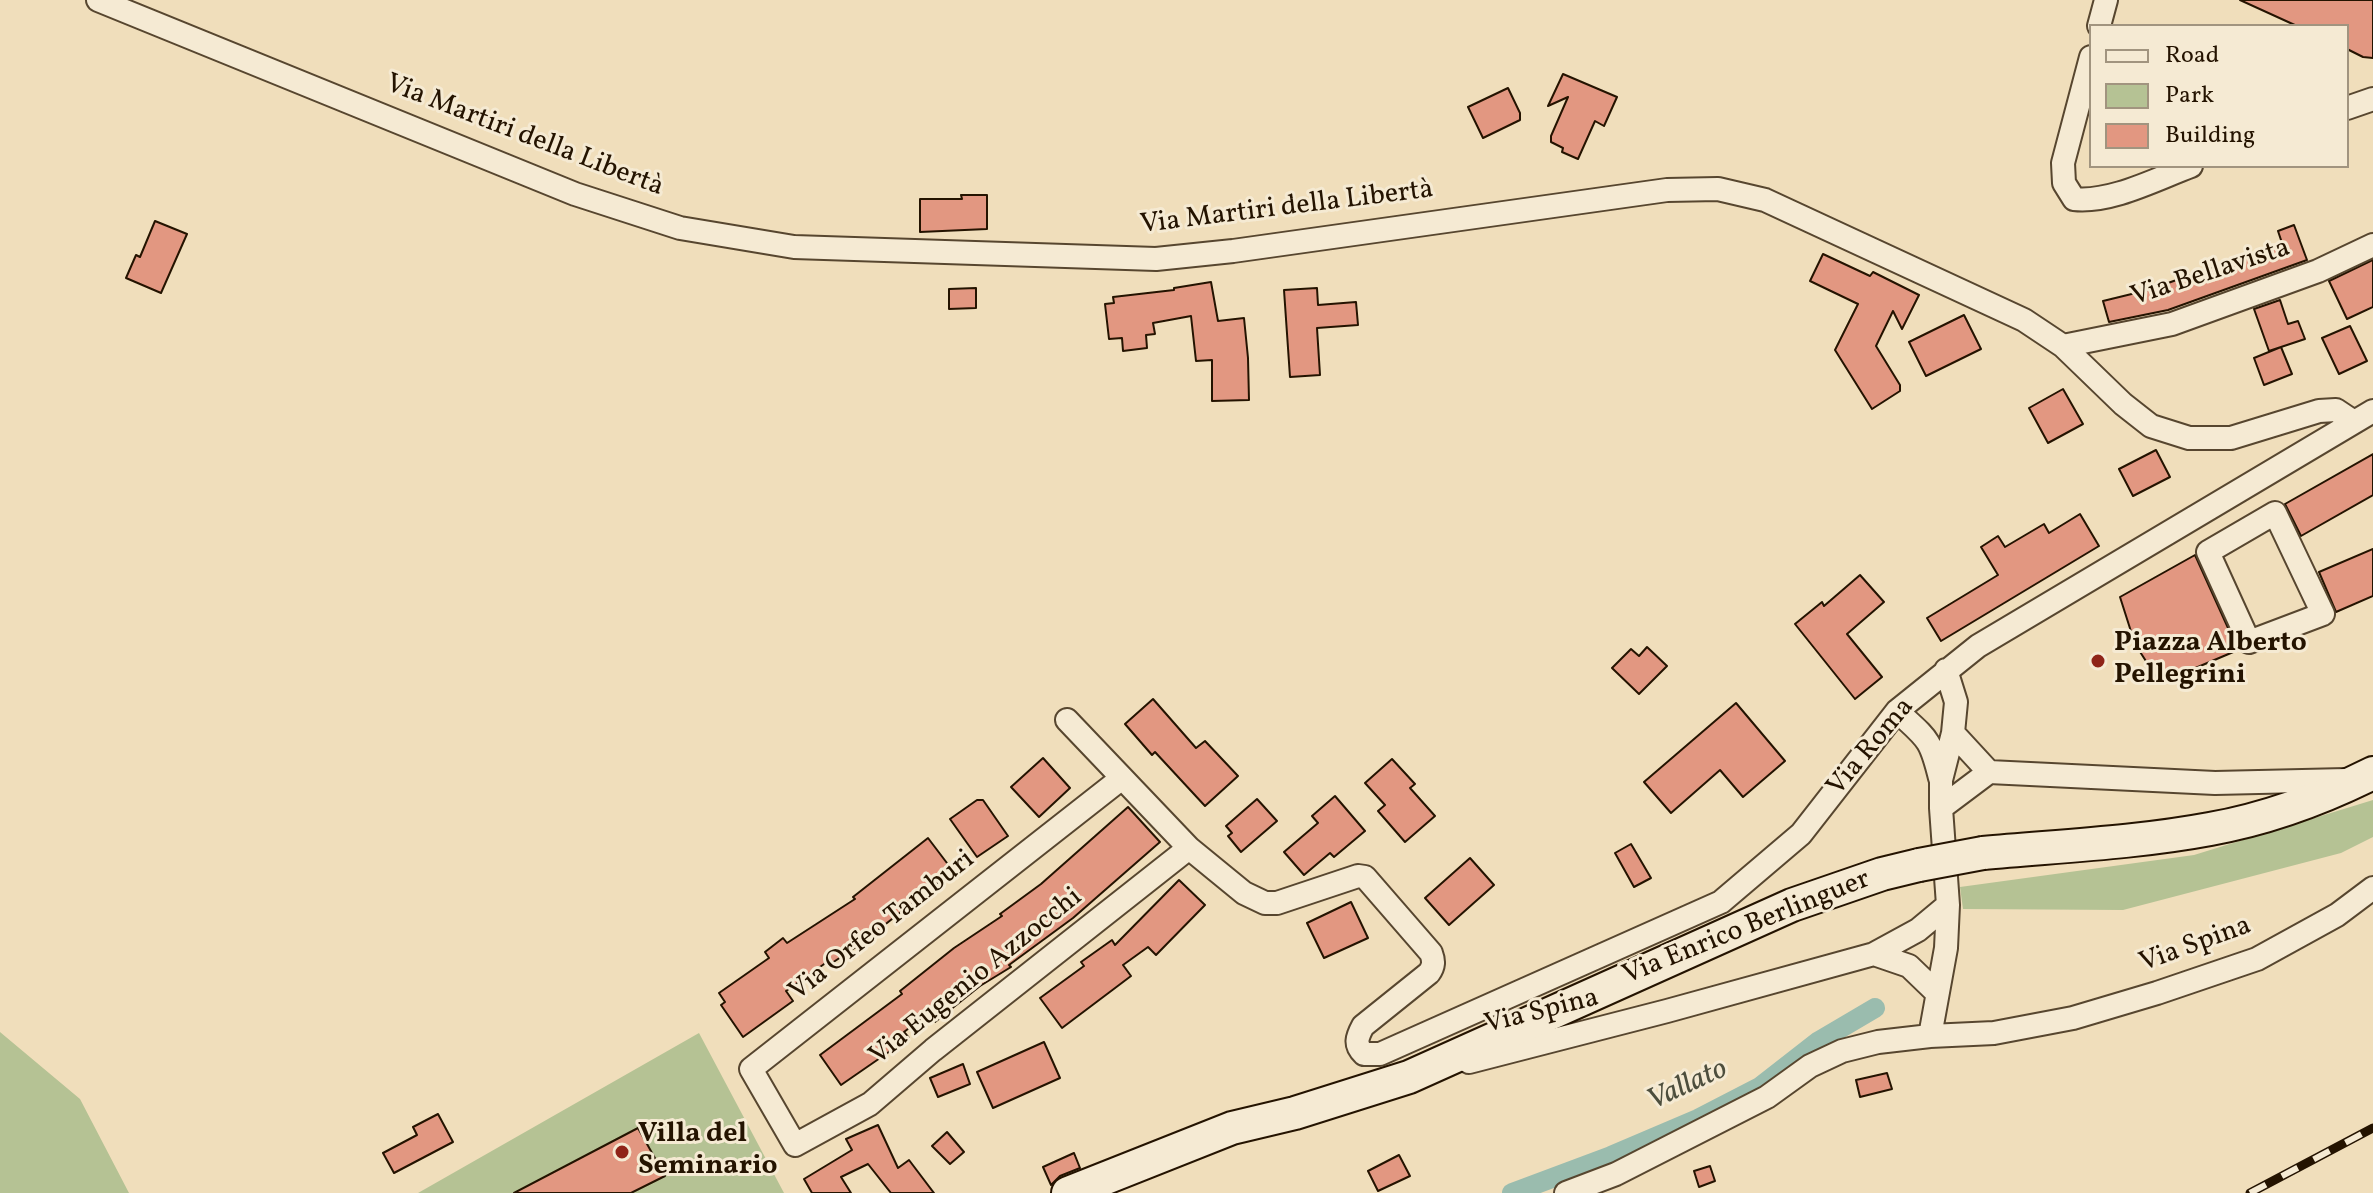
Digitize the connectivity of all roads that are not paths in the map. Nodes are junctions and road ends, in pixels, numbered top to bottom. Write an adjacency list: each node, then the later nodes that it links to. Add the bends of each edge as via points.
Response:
1 (98, 0): 9 (street, Via Martiri della Libertà, via 575,194 694,230 794,247 1156,259 1667,190 1718,189 1765,200 2024,320)
2 (2106, 0): 3 (street)
3 (2100, 24)
4 (2089, 65): 7 (street, via 2063,163 2064,183 2074,199 2109,196)
5 (2373, 99): 6 (street)
6 (2349, 107)
7 (2186, 168)
8 (2373, 245): 9 (street, Via Bellavista, via 2318,271 2172,324)
9 (2063, 346): 10 (street, Via Martiri della Libertà, via 2151,426 2189,438 2231,438 2319,411)
10 (2364, 416): 12 (street, Via Roma)
11 (2208, 552): 11 (street, via 2249,642 2323,614 2275,513)
12 (1946, 670): 13 (street, Via Roma); 15 (street, via 1956,702)
13 (1897, 711): 19 (street, via 1933,747); 21 (street, Via Roma, via 1801,834 1721,902 1380,1054 1364,1054 1356,1043 1363,1026 1433,967 1431,953 1365,877 1265,903 1244,893)
14 (1067, 720): 18 (street)
15 (1953, 733): 16 (street); 19 (street)
16 (1989, 772): 17 (street, via 2215,783); 20 (street)
17 (2366, 776): 27 (main road, Via Enrico Berlinguer, bridge, via 2288,808 2213,828 2140,840 1983,853 1882,874 1792,905)
18 (1122, 778): 21 (street); 28 (street, Via Orfeo Tamburi, via 751,1069)
19 (1941, 780): 20 (street)
20 (1941, 808): 23 (street)
21 (1189, 848): 28 (street, Via Eugenio Azzocchi, via 870,1104)
22 (2373, 888): 26 (street, Via Spina, via 2337,915 2257,959 2157,993 2073,1018)
23 (1948, 905): 24 (street, Via Spina, via 1918,930); 25 (street)
24 (1874, 954): 25 (street, via 1909,966); 27 (street, Via Spina)
25 (1937, 993): 26 (street)
26 (1930, 1036): 30 (street, Via Spina, via 1842,1051 1767,1097 1616,1174)
27 (1409, 1077): 29 (main road, Via Enrico Berlinguer, via 1232,1128)
28 (795, 1145)
29 (1068, 1193)
30 (1566, 1193)

